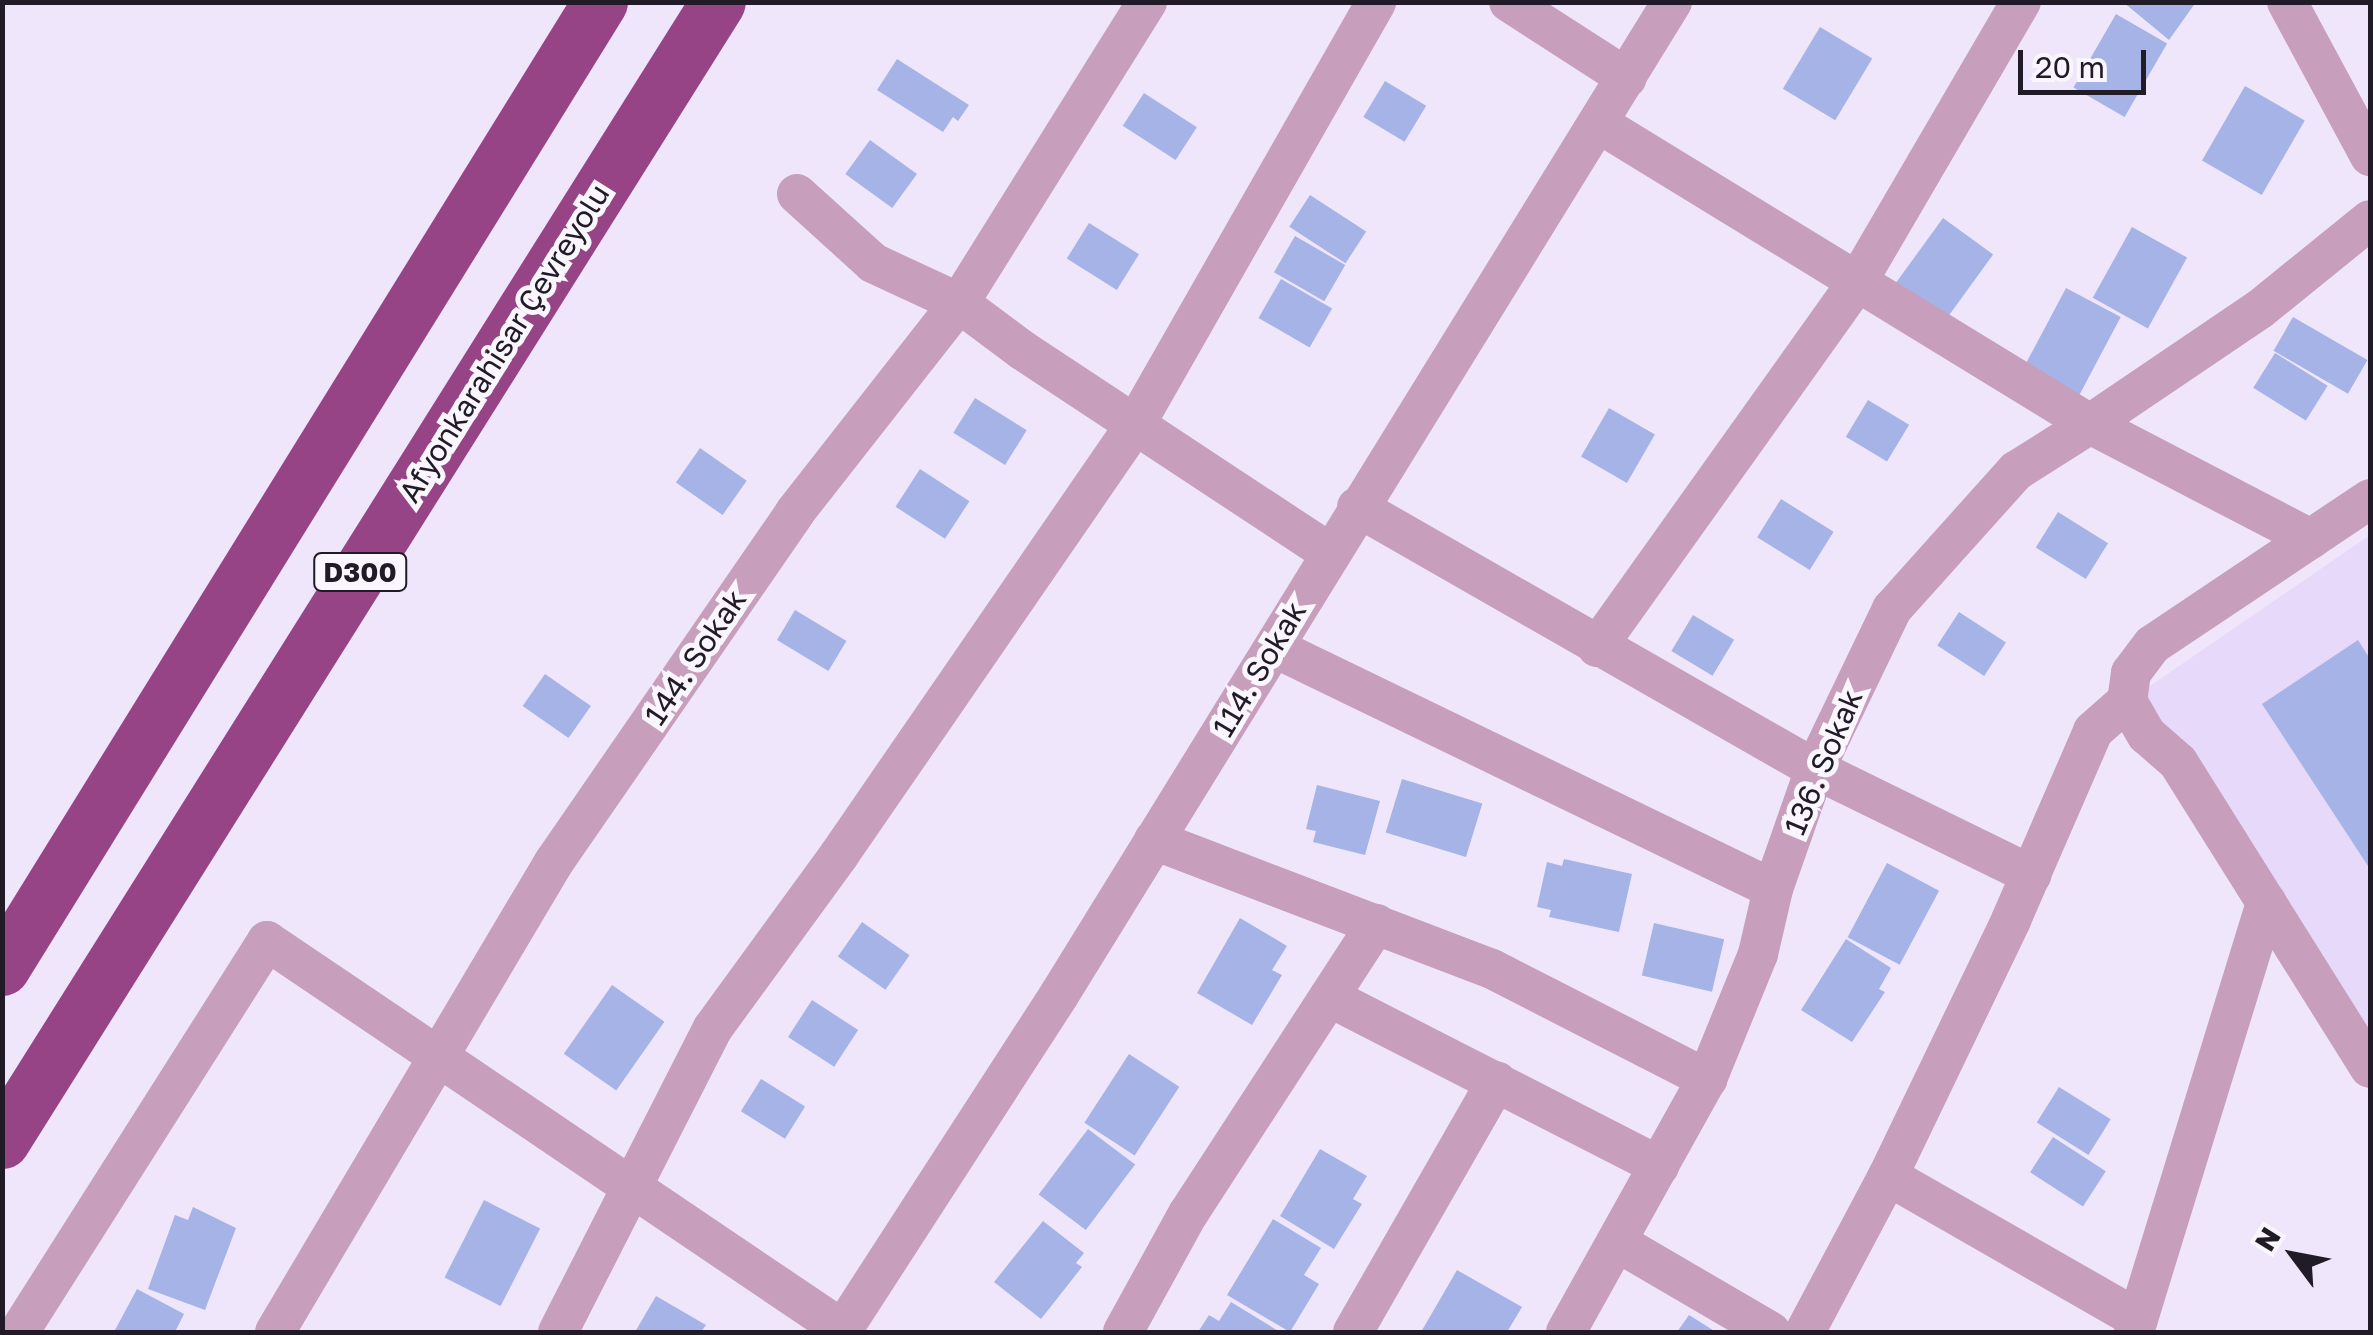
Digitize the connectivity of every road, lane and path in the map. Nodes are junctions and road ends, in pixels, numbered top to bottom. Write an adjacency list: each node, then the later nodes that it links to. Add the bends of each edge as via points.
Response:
1 (600, 2): 31 (highway, D300)
2 (718, 2): 37 (highway, Afyonkarahisar Çevreyolu / D300)
3 (1147, 2): 15 (street, 144. Sokak)
4 (1376, 2): 17 (street)
5 (1510, 2): 9 (street)
6 (1672, 2): 9 (street, 114. Sokak)
7 (2021, 2): 14 (street)
8 (2287, 2): 11 (street)
9 (1627, 78): 10 (street, 114. Sokak)
10 (1598, 122): 14 (street); 19 (street, 114. Sokak)
11 (2370, 156)
12 (797, 194): 15 (street, via 872,263)
13 (2370, 220): 16 (street, 136. Sokak, via 2260,309)
14 (1856, 284): 16 (street); 22 (street)
15 (959, 304): 17 (street); 33 (street, 144. Sokak, via 795,512 554,862)
16 (2090, 424): 20 (street); 25 (street, 136. Sokak, via 2016,471 1892,609)
17 (1134, 425): 21 (street); 40 (street, via 712,1028)
18 (2370, 499): 20 (street)
19 (1357, 507): 21 (street, 114. Sokak); 22 (street)
20 (2311, 539): 24 (street, via 2152,644 2131,673)
21 (1328, 552): 23 (street, 114. Sokak)
22 (1597, 647): 25 (street)
23 (1275, 648): 26 (street, 114. Sokak); 28 (street)
24 (2127, 701): 27 (street, via 2093,730); 29 (street, via 2147,735 2178,762)
25 (1815, 769): 27 (street); 28 (street, 136. Sokak)
26 (1154, 840): 30 (street); 46 (street, 114. Sokak)
27 (2031, 875): 39 (street)
28 (1772, 888): 35 (street, 136. Sokak, via 1758,954)
29 (2266, 902): 34 (street); 42 (street)
30 (1376, 924): 32 (street); 35 (street, via 1536,989)
31 (2, 968)
32 (1329, 997): 36 (street); 47 (street, via 1188,1214)
33 (439, 1055): 40 (street); 43 (street, via 267,941); 44 (street, 144. Sokak)
34 (2370, 1068)
35 (1707, 1079): 38 (street, 136. Sokak)
36 (1497, 1082): 38 (street); 48 (street)
37 (2, 1141)
38 (1659, 1166): 41 (street, 136. Sokak)
39 (1888, 1176): 42 (street); 51 (street)
40 (631, 1188): 45 (street); 46 (street)
41 (1617, 1242): 49 (street, 136. Sokak); 50 (street)
42 (2136, 1326)
43 (25, 1331)
44 (276, 1332)
45 (558, 1332)
46 (843, 1332)
47 (1122, 1332)
48 (1353, 1332)
49 (1566, 1332)
50 (1771, 1332)
51 (1805, 1332)

